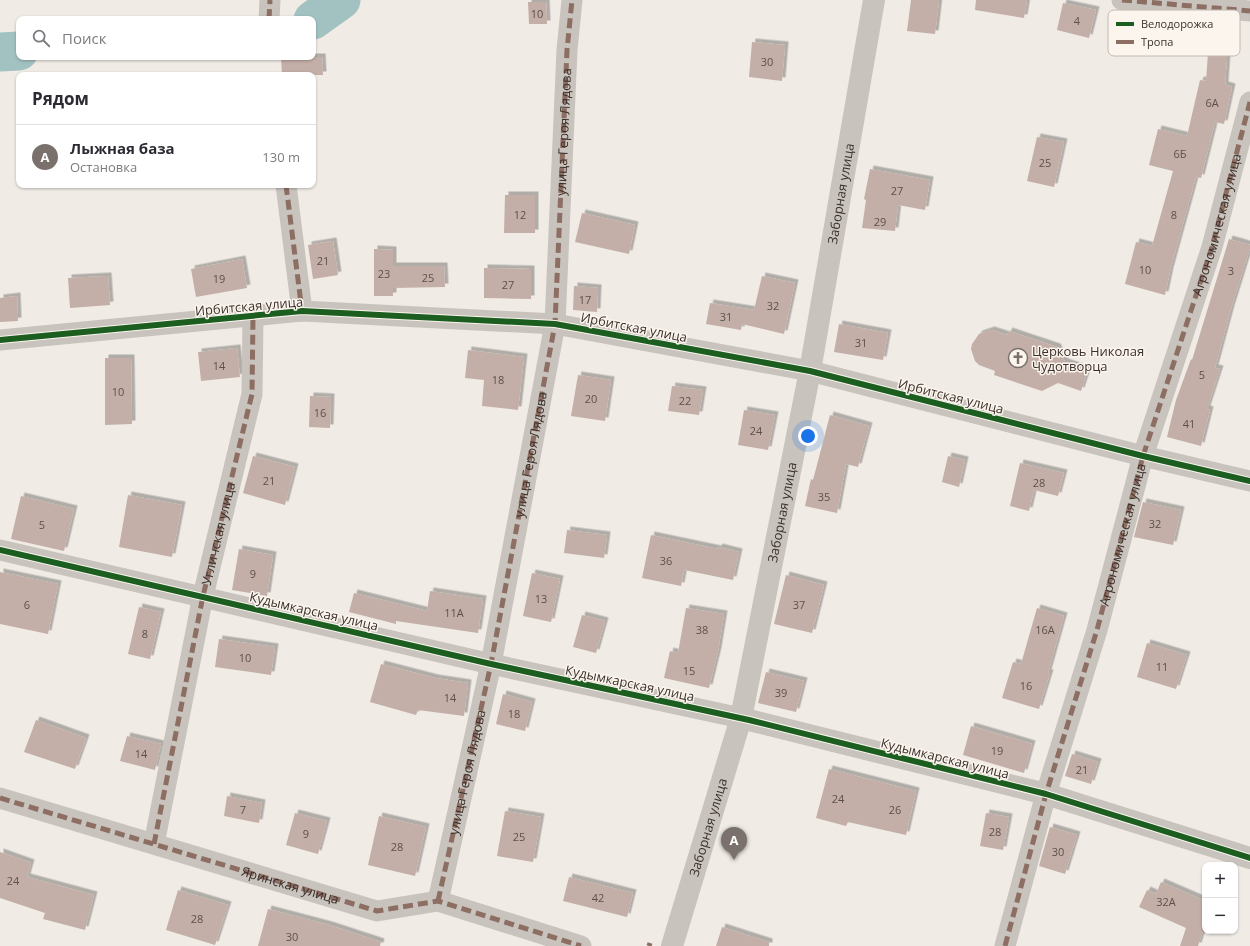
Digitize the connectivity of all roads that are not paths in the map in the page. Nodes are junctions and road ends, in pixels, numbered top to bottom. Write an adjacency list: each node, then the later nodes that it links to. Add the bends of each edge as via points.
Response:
1 (270, 0): 8 (street)
2 (572, 0): 13 (street, улица Героя Лядова, via 567,50)
3 (1122, 0): 5 (street)
4 (873, 5): 15 (street, Заборная улица)
5 (1238, 10)
6 (1240, 10): 7 (street)
7 (1250, 11)
8 (269, 16)
9 (1250, 102): 16 (street, Агрономическая улица, via 1212,247)
10 (286, 188): 11 (street)
11 (302, 311): 12 (street, Ирбитская улица); 13 (street, Ирбитская улица)
12 (253, 317): 14 (street, Ирбитская улица); 19 (street, Угличская улица, via 252,394)
13 (555, 324): 15 (street, Ирбитская улица); 20 (street, улица Героя Лядова)
14 (0, 340)
15 (810, 371): 16 (street, Ирбитская улица); 21 (street, Заборная улица)
16 (1143, 456): 17 (street, Ирбитская улица); 22 (street, Агрономическая улица, via 1097,630)
17 (1250, 481)
18 (0, 550): 19 (street, Кудымкарская улица)
19 (203, 596): 20 (street, Кудымкарская улица); 24 (street, Угличская улица)
20 (491, 664): 21 (street, Кудымкарская улица); 26 (street, улица Героя Лядова)
21 (741, 718): 22 (street, Кудымкарская улица); 28 (street, Заборная улица)
22 (1046, 794): 25 (street, Кудымкарская улица); 29 (street, Агрономическая улица)
23 (0, 798): 24 (street, Яринская улица)
24 (154, 844): 26 (street, Яринская улица, via 377,911)
25 (1250, 858)
26 (438, 901): 27 (street, Яринская улица)
27 (581, 946)
28 (672, 946)
29 (1005, 946)

